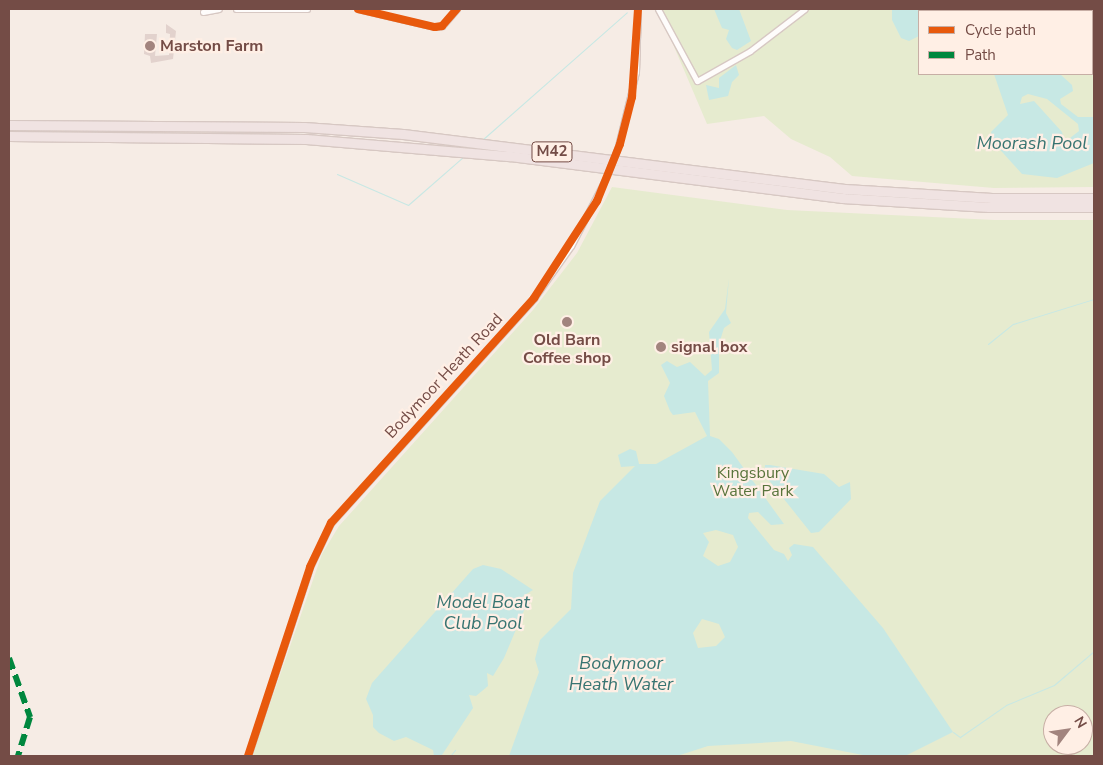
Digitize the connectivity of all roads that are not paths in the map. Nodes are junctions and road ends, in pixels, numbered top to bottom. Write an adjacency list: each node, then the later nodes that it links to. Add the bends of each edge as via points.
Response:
1 (219, 9): 9 (street)
2 (236, 9): 3 (street)
3 (306, 9)
4 (358, 9): 5 (street, via 435,27 442,26)
5 (457, 9)
6 (638, 9): 14 (street, Bodymoor Heath Road, bridge, via 636,72 618,150 571,246 534,298 332,523 310,567)
7 (658, 9): 8 (street, via 697,81 750,51)
8 (805, 9)
9 (203, 12)
10 (9, 125): 12 (highway, M42, via 304,127 413,136 845,190 992,198)
11 (9, 136): 13 (highway, M42, via 306,139 510,156 842,198 989,207)
12 (1094, 198)
13 (1094, 207)
14 (248, 756)

